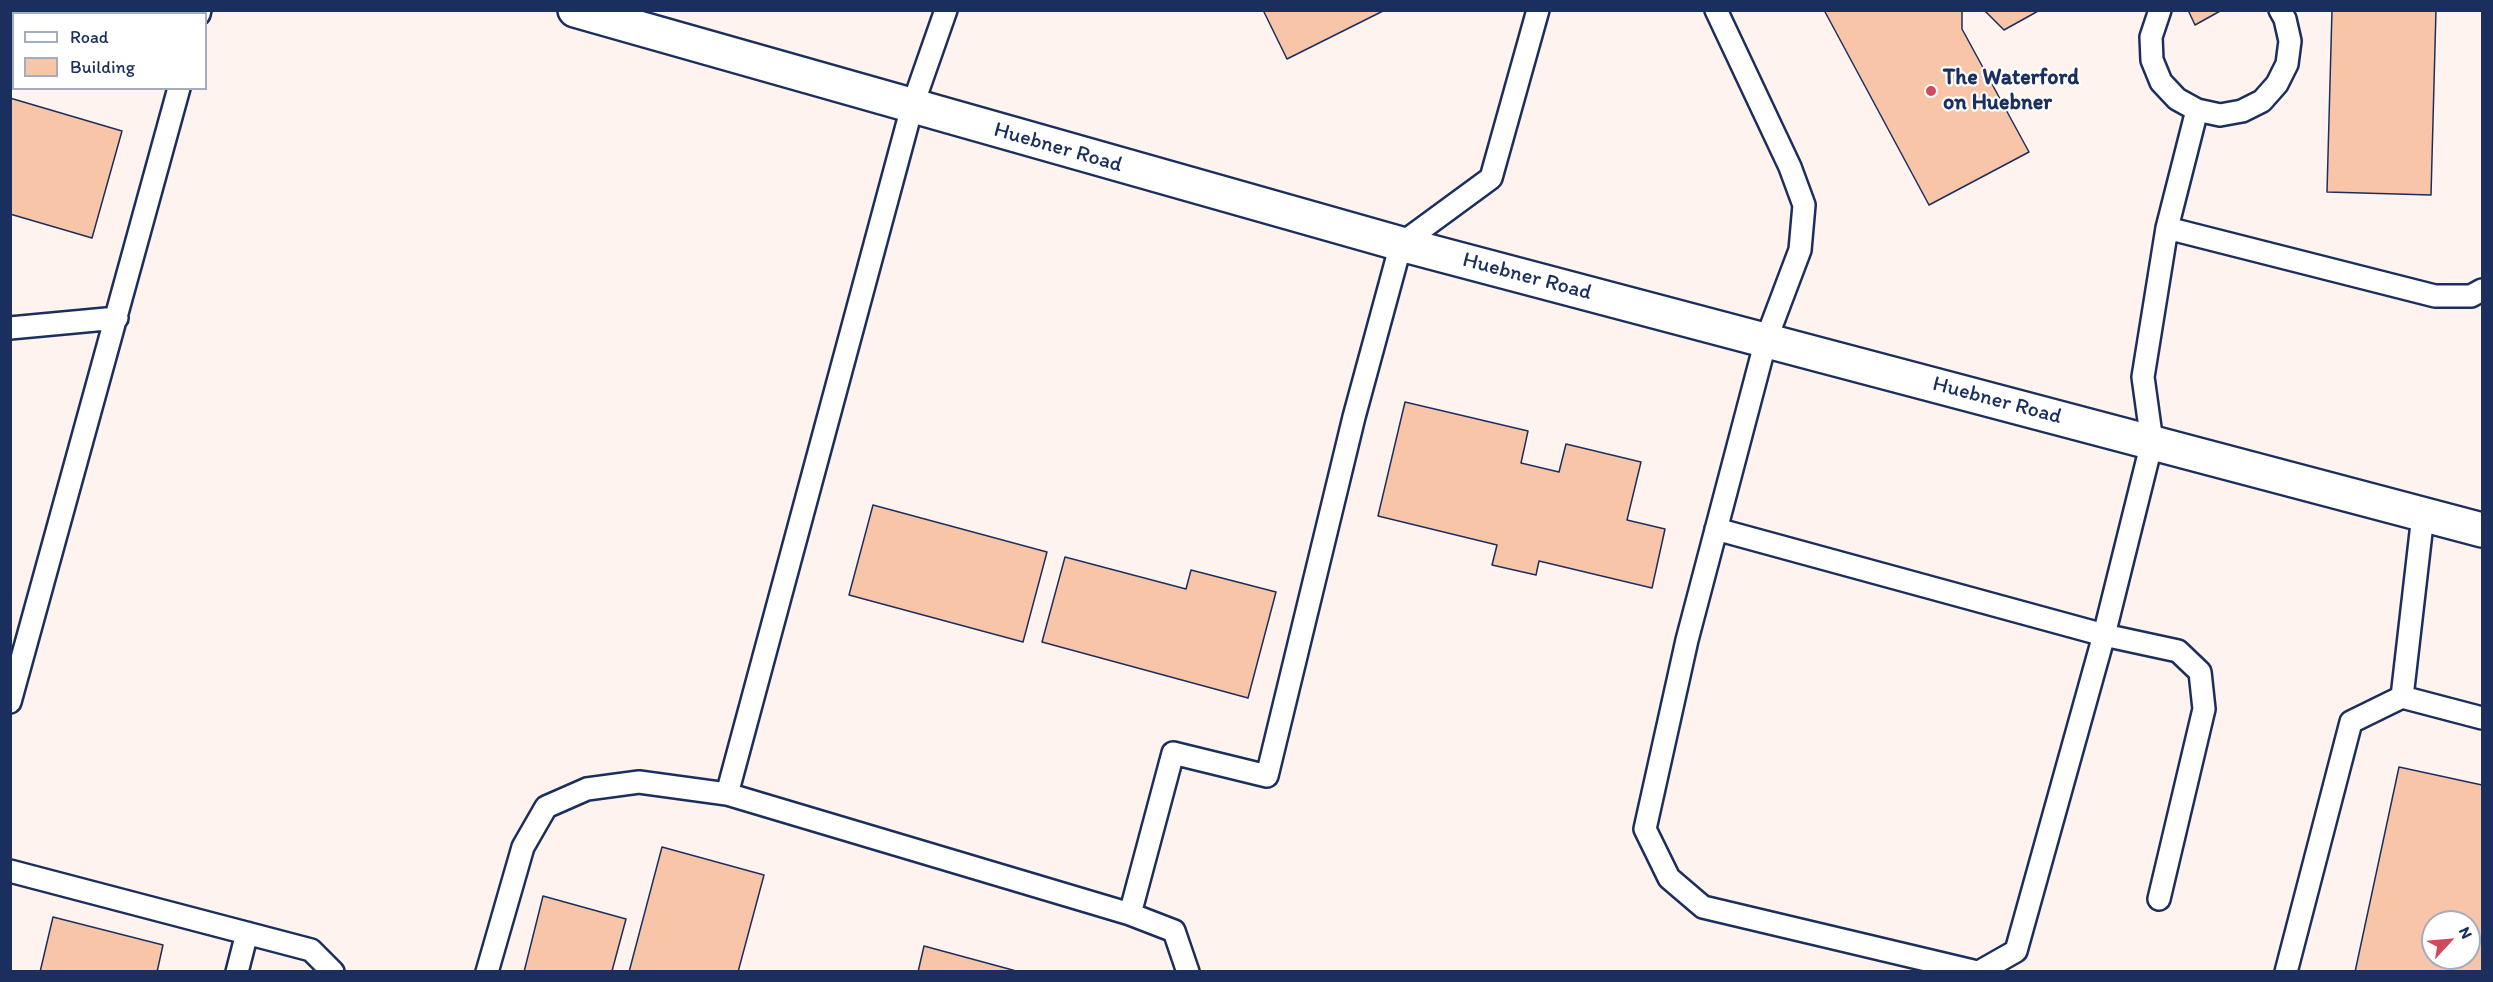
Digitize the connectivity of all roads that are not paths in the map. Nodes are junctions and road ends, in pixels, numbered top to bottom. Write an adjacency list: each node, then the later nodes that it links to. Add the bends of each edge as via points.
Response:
1 (575, 10): 8 (main road, Huebner Road)
2 (946, 10): 8 (lane)
3 (1538, 10): 11 (lane, via 1491,177)
4 (1716, 10): 15 (lane, via 1804,205 1800,250)
5 (2160, 10): 9 (lane, via 2151,37 2152,60 2169,91)
6 (2280, 10): 9 (lane, via 2290,41 2287,64 2277,84 2262,100 2242,111 2220,115)
7 (178, 90): 13 (lane)
8 (912, 106): 11 (main road, Huebner Road); 24 (lane)
9 (2197, 110): 10 (lane)
10 (2167, 228): 12 (lane, via 2435,296 2470,296); 16 (lane, via 2143,377)
11 (1401, 244): 15 (main road, Huebner Road); 27 (lane, via 1354,417 1267,776 1173,753)
12 (2482, 290)
13 (117, 318): 14 (lane); 21 (lane)
14 (10, 328)
15 (1766, 340): 16 (main road, Huebner Road); 18 (lane)
16 (2152, 442): 17 (main road, Huebner Road); 20 (lane)
17 (2423, 514): 19 (main road, Huebner Road); 22 (lane)
18 (1716, 529): 20 (lane); 33 (lane, via 1645,829 1669,878 1703,907)
19 (2482, 530)
20 (2104, 635): 26 (lane, via 2178,651 2200,672 2204,709); 33 (lane, via 2016,951)
21 (12, 692)
22 (2402, 697): 23 (lane); 34 (lane, via 2351,722)
23 (2482, 718)
24 (727, 794): 27 (lane); 31 (lane, via 639,782 587,789 546,807 523,847)
25 (10, 871): 28 (lane)
26 (2159, 898)
27 (1130, 914): 32 (lane, via 1174,931)
28 (247, 933): 29 (lane); 30 (lane, via 310,951)
29 (237, 972)
30 (333, 972)
31 (487, 972)
32 (1188, 972)
33 (1978, 972)
34 (2286, 972)

